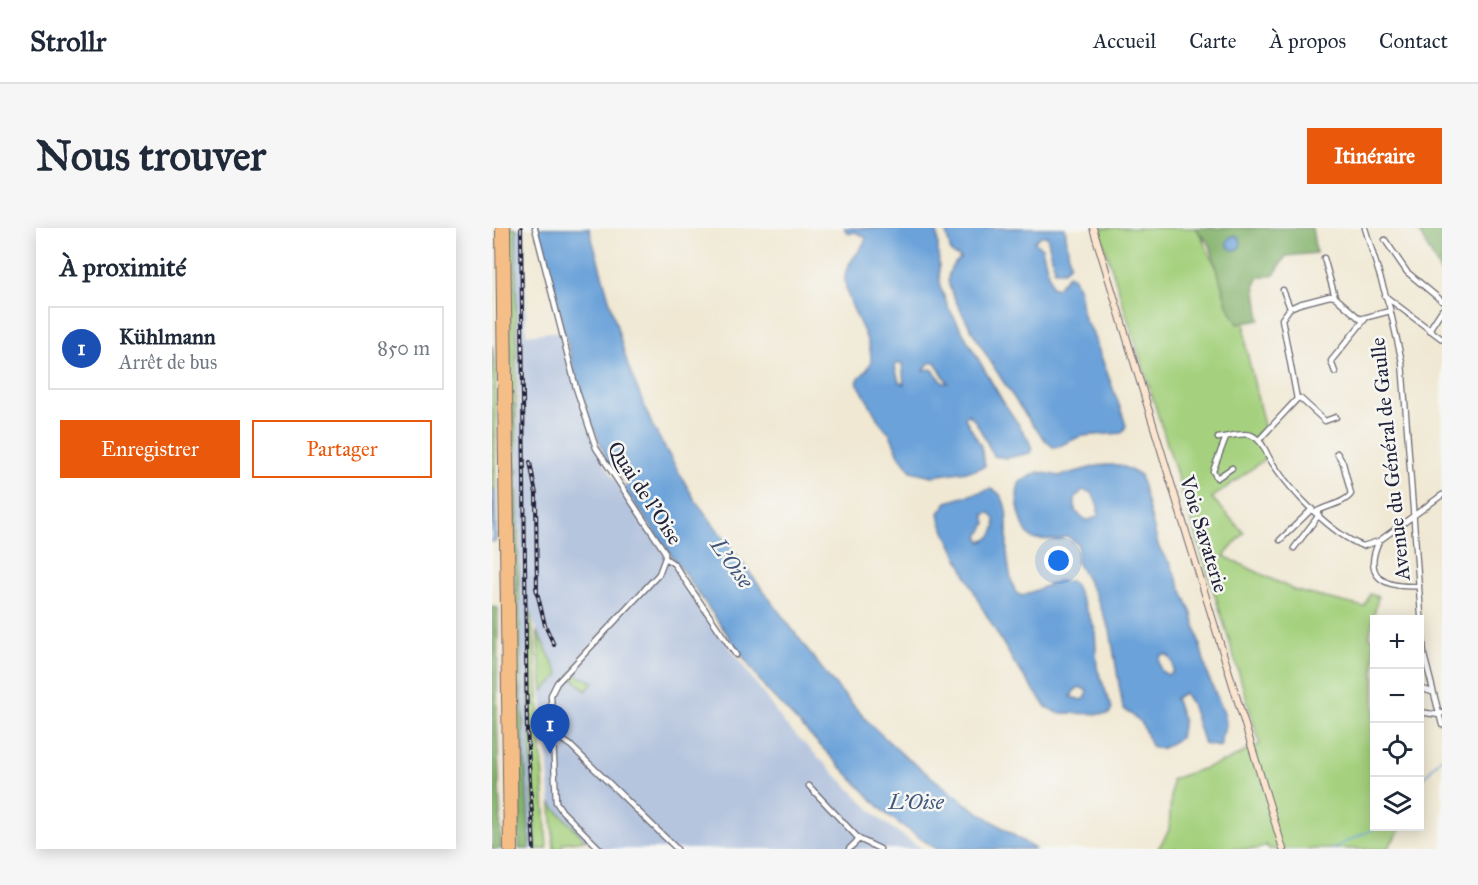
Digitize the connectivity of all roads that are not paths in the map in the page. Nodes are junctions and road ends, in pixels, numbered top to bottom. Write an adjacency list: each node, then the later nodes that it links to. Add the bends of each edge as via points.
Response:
1 (500, 228): 47 (highway)
2 (506, 228): 48 (highway)
3 (535, 228): 34 (street, Quai de l'Oise, via 576,388 596,448 665,552)
4 (1093, 228): 53 (main road, Voie Savaterie)
5 (1365, 228): 9 (street, Avenue du Général de Gaulle)
6 (1384, 240): 11 (street, via 1407,272)
7 (1324, 258): 10 (street)
8 (1283, 290): 12 (street)
9 (1385, 296): 14 (street, Avenue du Général de Gaulle); 16 (street)
10 (1335, 297): 12 (street); 15 (street)
11 (1442, 301)
12 (1290, 308): 19 (street, via 1282,319)
13 (1442, 310): 16 (street)
14 (1390, 311): 15 (street); 30 (street, Avenue du Général de Gaulle, via 1402,362)
15 (1365, 319): 18 (street, via 1331,361)
16 (1429, 330): 17 (street)
17 (1442, 339)
18 (1335, 372)
19 (1297, 399): 20 (street, via 1325,420); 23 (street)
20 (1336, 417)
21 (1226, 437): 22 (street); 23 (street, via 1249,434); 26 (street, via 1213,471)
22 (1218, 438)
23 (1259, 440): 29 (street, via 1274,465)
24 (1337, 453): 29 (street, via 1351,494 1348,499)
25 (1232, 468): 26 (street)
26 (1217, 478): 27 (street)
27 (1210, 483)
28 (1442, 495): 30 (street)
29 (1316, 512): 31 (street); 32 (street, via 1356,544); 33 (street)
30 (1414, 515): 32 (street); 35 (street, Avenue du Général de Gaulle)
31 (1280, 540)
32 (1379, 541): 35 (street, via 1372,565 1375,573 1393,585)
33 (1294, 548)
34 (665, 558): 37 (street, via 659,574); 38 (street, Quai de l'Oise, via 674,564)
35 (1419, 586): 40 (street, Avenue du Général de Gaulle, via 1424,655)
36 (604, 623): 37 (street)
37 (609, 628): 44 (street, via 553,688)
38 (736, 655)
39 (1424, 690): 40 (street)
40 (1432, 692): 42 (street, Avenue du Général de Gaulle)
41 (1424, 712): 42 (street)
42 (1441, 714): 43 (street, Avenue du Général de Gaulle)
43 (1442, 725)
44 (552, 733): 49 (street, via 557,804); 50 (street, via 570,745)
45 (809, 786): 46 (street)
46 (859, 839): 51 (street); 52 (street)
47 (508, 849)
48 (514, 849)
49 (600, 849)
50 (677, 849)
51 (849, 849)
52 (880, 849)
53 (1284, 849)

